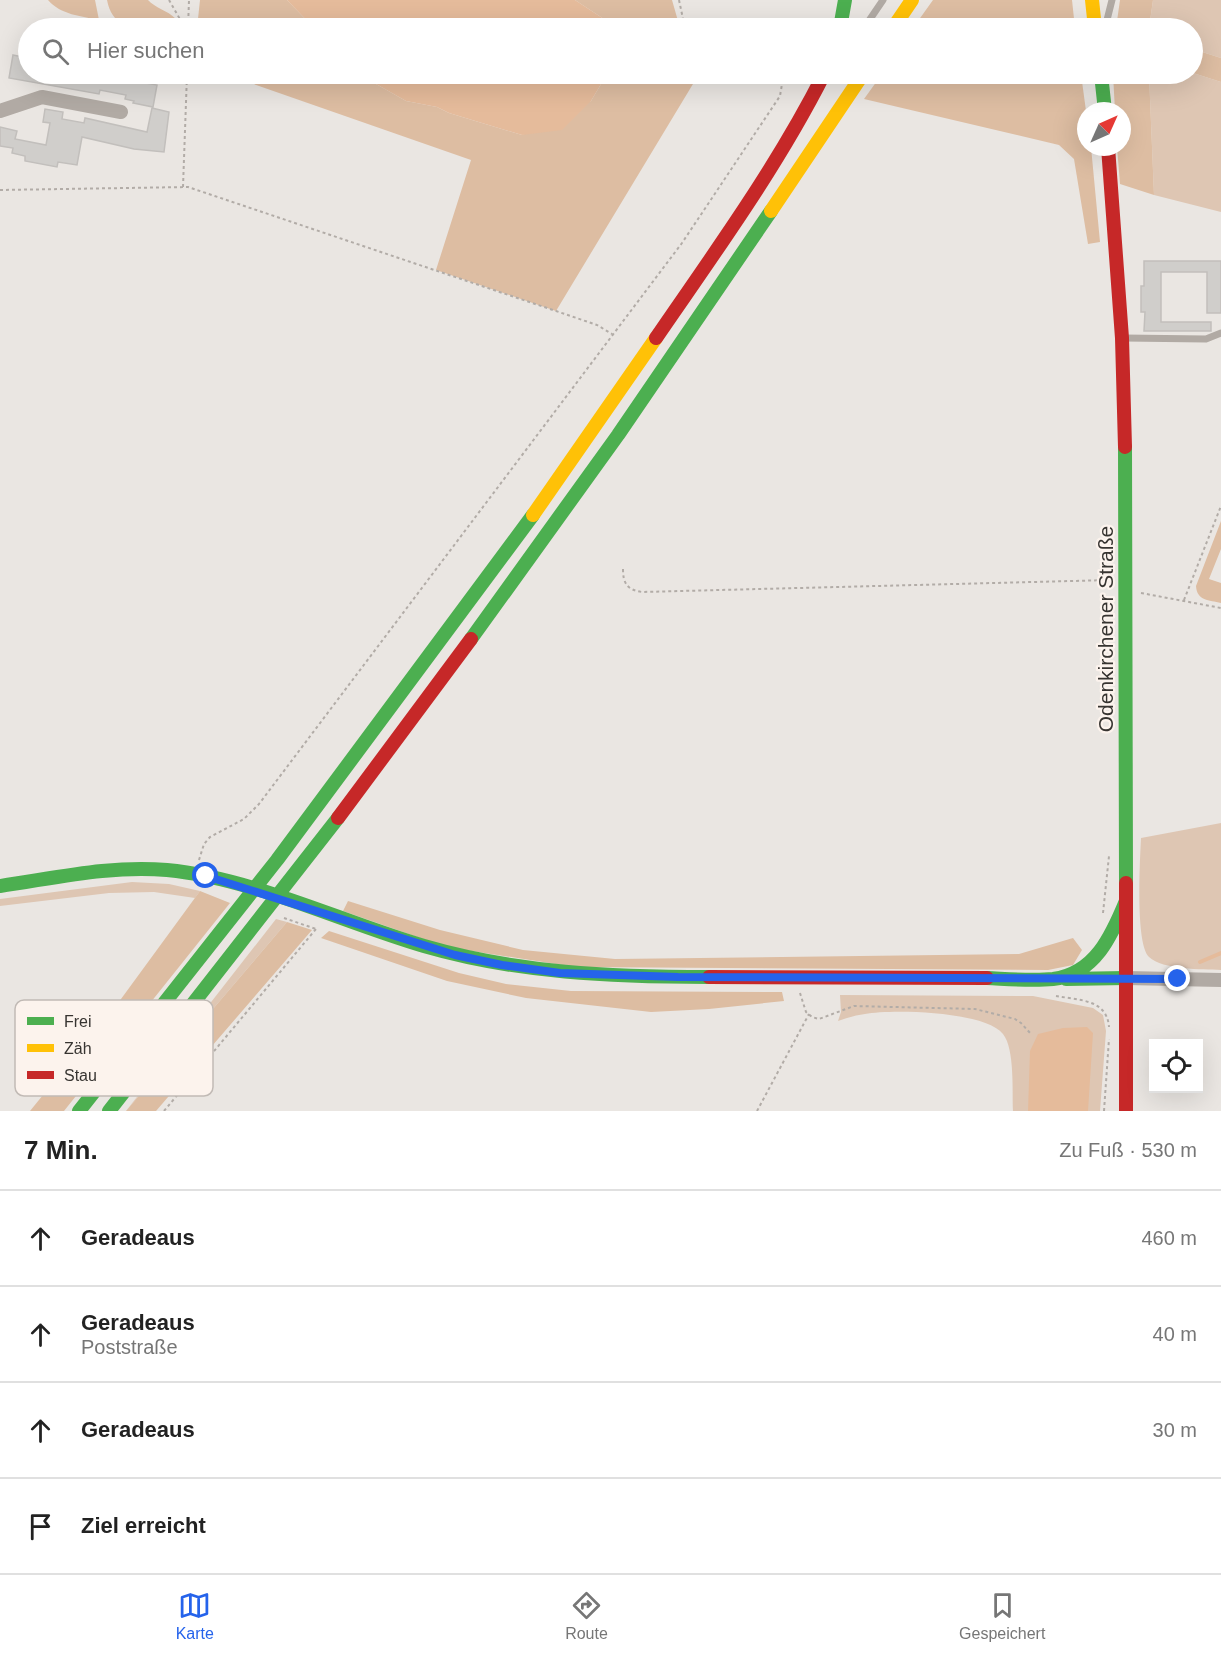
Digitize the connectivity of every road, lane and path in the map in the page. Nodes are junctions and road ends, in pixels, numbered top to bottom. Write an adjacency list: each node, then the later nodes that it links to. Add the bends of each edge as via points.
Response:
1 (169, 0): 9 (path)
2 (189, 0): 10 (path)
3 (679, 0): 11 (path)
4 (845, 0): 12 (main road)
5 (883, 0): 13 (lane)
6 (912, 0): 14 (main road)
7 (1092, 0): 15 (main road)
8 (1112, 0): 16 (lane)
9 (181, 18)
10 (188, 18)
11 (683, 18)
12 (842, 18)
13 (871, 18)
14 (900, 18)
15 (1094, 18)
16 (1108, 18)
17 (187, 84): 26 (path)
18 (782, 84): 28 (path, via 779,98 688,235)
19 (822, 84): 49 (main road, via 764,180 645,355 453,625)
20 (856, 84): 50 (main road, via 687,335 497,603 316,847)
21 (1102, 84): 22 (main road)
22 (1104, 102)
23 (0, 111): 24 (street, via 42,97)
24 (121, 112)
25 (1109, 156): 30 (main road, Odenkirchener Straße)
26 (183, 187): 27 (path); 28 (path, via 534,303)
27 (0, 190)
28 (612, 333): 37 (path, via 259,804 244,819 206,841)
29 (1221, 333): 30 (lane, via 1206,339)
30 (1122, 338): 33 (main road, Odenkirchener Straße)
31 (1221, 507): 34 (path)
32 (623, 568): 33 (path, via 624,582 642,592 1091,580)
33 (1128, 586): 34 (path); 39 (main road, Odenkirchener Straße)
34 (1184, 600): 35 (path)
35 (1221, 608)
36 (1110, 850): 42 (path)
37 (196, 874): 38 (main road, via 106,869); 40 (main road)
38 (3, 886)
39 (1126, 901): 45 (main road, Odenkirchener Straße); 46 (main road, via 1111,938 1099,955 1081,969)
40 (329, 914): 43 (path); 44 (main road, via 455,955 528,969 631,976)
41 (279, 916): 43 (path)
42 (1102, 916)
43 (316, 929): 53 (path)
44 (799, 978): 46 (main road); 51 (path, via 802,1002)
45 (1126, 978): 47 (main road); 48 (street); 62 (main road, Odenkirchener Straße)
46 (1054, 979): 47 (main road)
47 (1081, 979): 61 (path, via 1081,1001 1101,1007 1108,1020)
48 (1221, 980)
49 (168, 1000)
50 (196, 1000)
51 (809, 1014): 52 (path, via 823,1018 854,1006 975,1009 1015,1019); 60 (path)
52 (1031, 1034)
53 (213, 1052)
54 (92, 1096): 57 (main road)
55 (121, 1096): 58 (main road)
56 (177, 1096): 59 (path)
57 (80, 1111)
58 (109, 1111)
59 (164, 1111)
60 (758, 1111)
61 (1104, 1111)
62 (1126, 1111)

